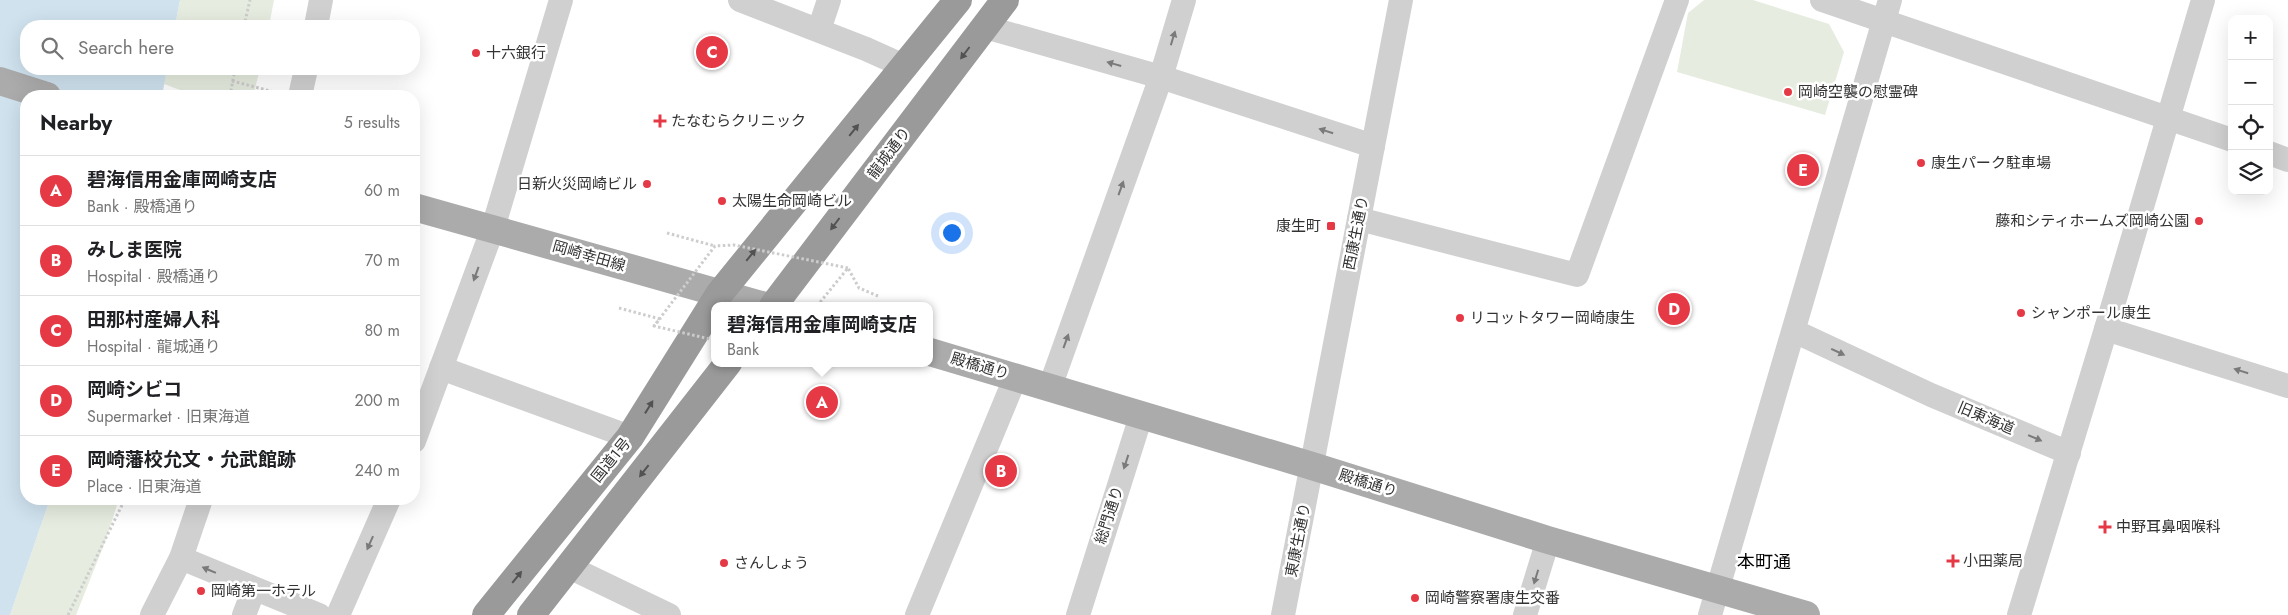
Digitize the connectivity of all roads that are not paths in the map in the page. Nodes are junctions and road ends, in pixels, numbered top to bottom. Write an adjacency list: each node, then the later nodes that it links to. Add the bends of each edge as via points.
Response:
1 (322, 0): 13 (street)
2 (740, 0): 15 (street)
3 (829, 0): 15 (street)
4 (958, 0): 16 (highway)
5 (1005, 0): 14 (highway, 龍城通り)
6 (1184, 0): 18 (street, one-way to 6)
7 (1400, 0): 24 (street, 西康生通り)
8 (1677, 0): 28 (street, via 1577,275)
9 (1822, 0): 12 (street)
10 (2203, 0): 22 (street)
11 (559, 1): 29 (street)
12 (1887, 10): 22 (street); 36 (street)
13 (317, 20)
14 (985, 27): 18 (street, one-way to 14); 33 (highway, 龍城通り, one-way to 33)
15 (819, 30): 16 (street)
16 (906, 67): 30 (highway, one-way to 16)
17 (303, 75): 21 (street)
18 (1161, 77): 24 (street, one-way to 18); 42 (street, one-way to 18)
19 (0, 81): 20 (main road)
20 (28, 90)
21 (294, 90)
22 (2168, 118): 23 (street); 35 (street)
23 (2228, 139)
24 (1373, 146): 28 (street, 西康生通り)
25 (2273, 154): 26 (street)
26 (2288, 160)
27 (420, 209): 29 (main road, 岡崎幸田線)
28 (1359, 219): 47 (street, 西康生通り)
29 (493, 228): 30 (main road, 岡崎幸田線); 39 (street, one-way to 39)
30 (720, 293): 31 (highway, 国道1号, one-way to 30); 32 (main road, 岡崎幸田線)
31 (714, 302)
32 (751, 302)
33 (775, 302)
34 (711, 307): 45 (highway, 国道1号, one-way to 34)
35 (2106, 329): 41 (street, one-way to 35); 46 (street)
36 (1794, 332): 46 (street, 旧東海道, one-way to 46); 53 (street)
37 (933, 353): 40 (main road, 殿橋通り)
38 (725, 367): 52 (highway, one-way to 52)
39 (441, 368): 44 (street); 45 (street)
40 (1016, 376): 42 (main road, 殿橋通り); 62 (street)
41 (2288, 386)
42 (1050, 387): 43 (main road, 殿橋通り)
43 (1141, 416): 47 (main road, 殿橋通り); 63 (street, 総門通り, one-way to 63)
44 (420, 424)
45 (630, 437): 59 (highway, 国道1号, one-way to 45)
46 (2069, 453): 68 (street)
47 (1312, 466): 50 (main road, 殿橋通り); 64 (street, 東康生通り)
48 (199, 505): 51 (street)
49 (386, 505): 58 (street, one-way to 58)
50 (1548, 540): 53 (main road, 殿橋通り); 65 (street, one-way to 65)
51 (181, 558): 54 (street, one-way to 51); 55 (street)
52 (570, 567): 60 (highway); 61 (street)
53 (1718, 589): 66 (street); 67 (main road, 殿橋通り)
54 (254, 590): 56 (street); 57 (street)
55 (152, 615)
56 (244, 615)
57 (319, 615)
58 (338, 615)
59 (486, 615)
60 (531, 615)
61 (669, 615)
62 (917, 615)
63 (1078, 615)
64 (1283, 615)
65 (1525, 615)
66 (1710, 615)
67 (1806, 615)
68 (2019, 615)

